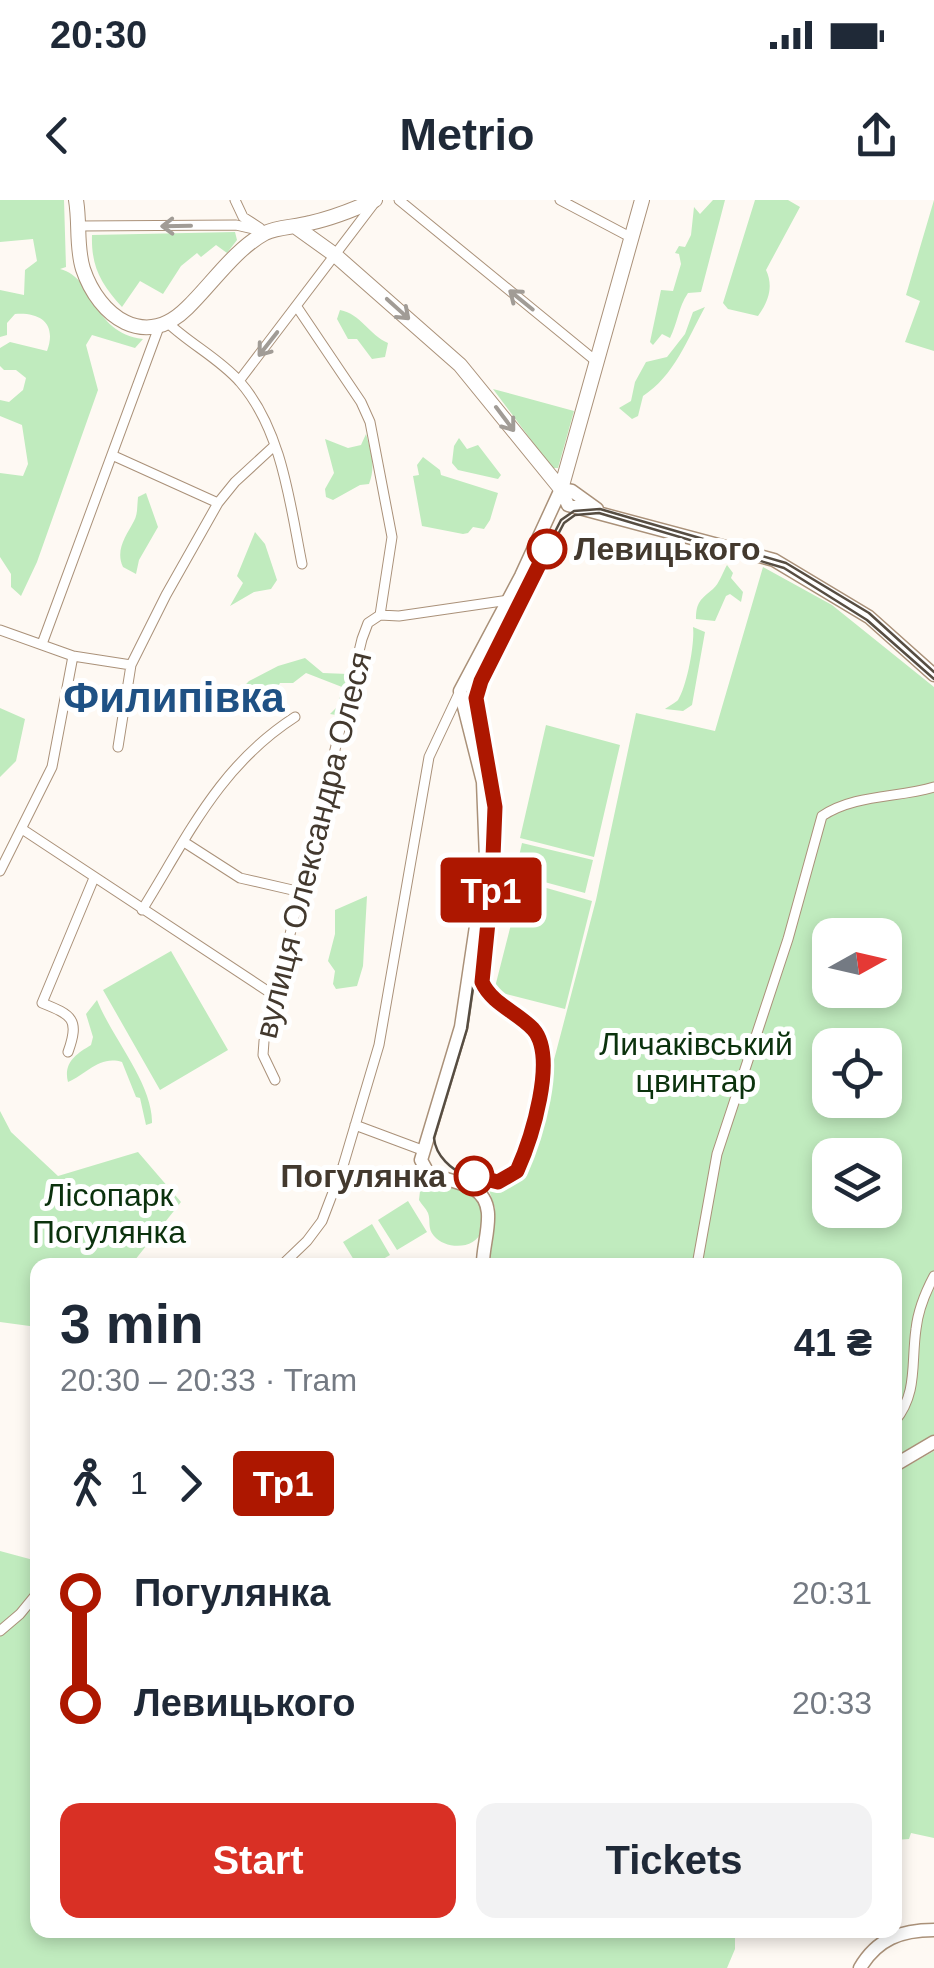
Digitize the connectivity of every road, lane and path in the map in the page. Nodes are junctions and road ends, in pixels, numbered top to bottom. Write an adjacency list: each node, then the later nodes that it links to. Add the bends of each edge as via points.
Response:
1 (76, 200): 7 (main road)
2 (235, 200): 9 (street, via 244,217)
3 (376, 200): 8 (main road); 11 (street)
4 (399, 200): 14 (street, one-way to 4)
5 (560, 200): 10 (street)
6 (642, 200): 10 (main road)
7 (79, 226): 9 (street, one-way to 7, via 236,225); 13 (main road, via 84,270 106,307 133,326)
8 (296, 227): 9 (main road); 11 (main road)
9 (267, 232): 13 (main road)
10 (632, 238): 14 (main road)
11 (335, 255): 12 (street); 18 (main road, one-way to 18, via 460,365)
12 (297, 307): 15 (street, one-way to 15); 22 (street, вулиця Олександра Олеся, via 370,422 392,538)
13 (164, 325): 15 (street); 17 (street)
14 (597, 362): 18 (main road)
15 (240, 382): 16 (street, via 262,414)
16 (273, 447): 19 (street); 20 (street)
17 (114, 456): 19 (street); 24 (street)
18 (561, 489): 21 (street); 27 (street, via 568,505 774,560 868,617)
19 (218, 503): 26 (street)
20 (302, 564)
21 (509, 600): 22 (street); 28 (street)
22 (380, 615): 36 (street, вулиця Олександра Олеся, via 366,629)
23 (0, 630): 24 (street)
24 (42, 644): 25 (street)
25 (73, 656): 26 (street); 32 (street, via 52,767)
26 (131, 665): 30 (street)
27 (934, 675)
28 (460, 691): 41 (street, via 429,757 392,986); 42 (street, via 483,782 486,859 462,1027)
29 (294, 717): 33 (street, via 227,774)
30 (118, 747)
31 (934, 787): 45 (street, via 880,795 822,816 717,1154)
32 (22, 829): 34 (street); 35 (street)
33 (184, 842): 36 (street, via 240,878); 37 (street)
34 (0, 872)
35 (94, 878): 37 (street); 39 (street, via 42,1002 73,1022)
36 (301, 892): 38 (street, вулиця Олександра Олеся)
37 (142, 910): 38 (street)
38 (275, 996): 40 (street, вулиця Олександра Олеся, via 262,1054)
39 (68, 1052)
40 (275, 1080)
41 (356, 1125): 42 (street); 43 (street, via 322,1221)
42 (422, 1150): 44 (street, via 424,1170 482,1197 488,1217)
43 (288, 1258)
44 (484, 1258)
45 (698, 1258)
46 (934, 1276): 47 (street, via 921,1303 914,1384)
47 (902, 1412)
48 (934, 1442): 49 (street)
49 (902, 1461)
50 (30, 1602): 51 (street)
51 (0, 1631)
52 (934, 1930): 53 (street)
53 (902, 1933)
54 (891, 1938): 55 (street)
55 (860, 1968)

